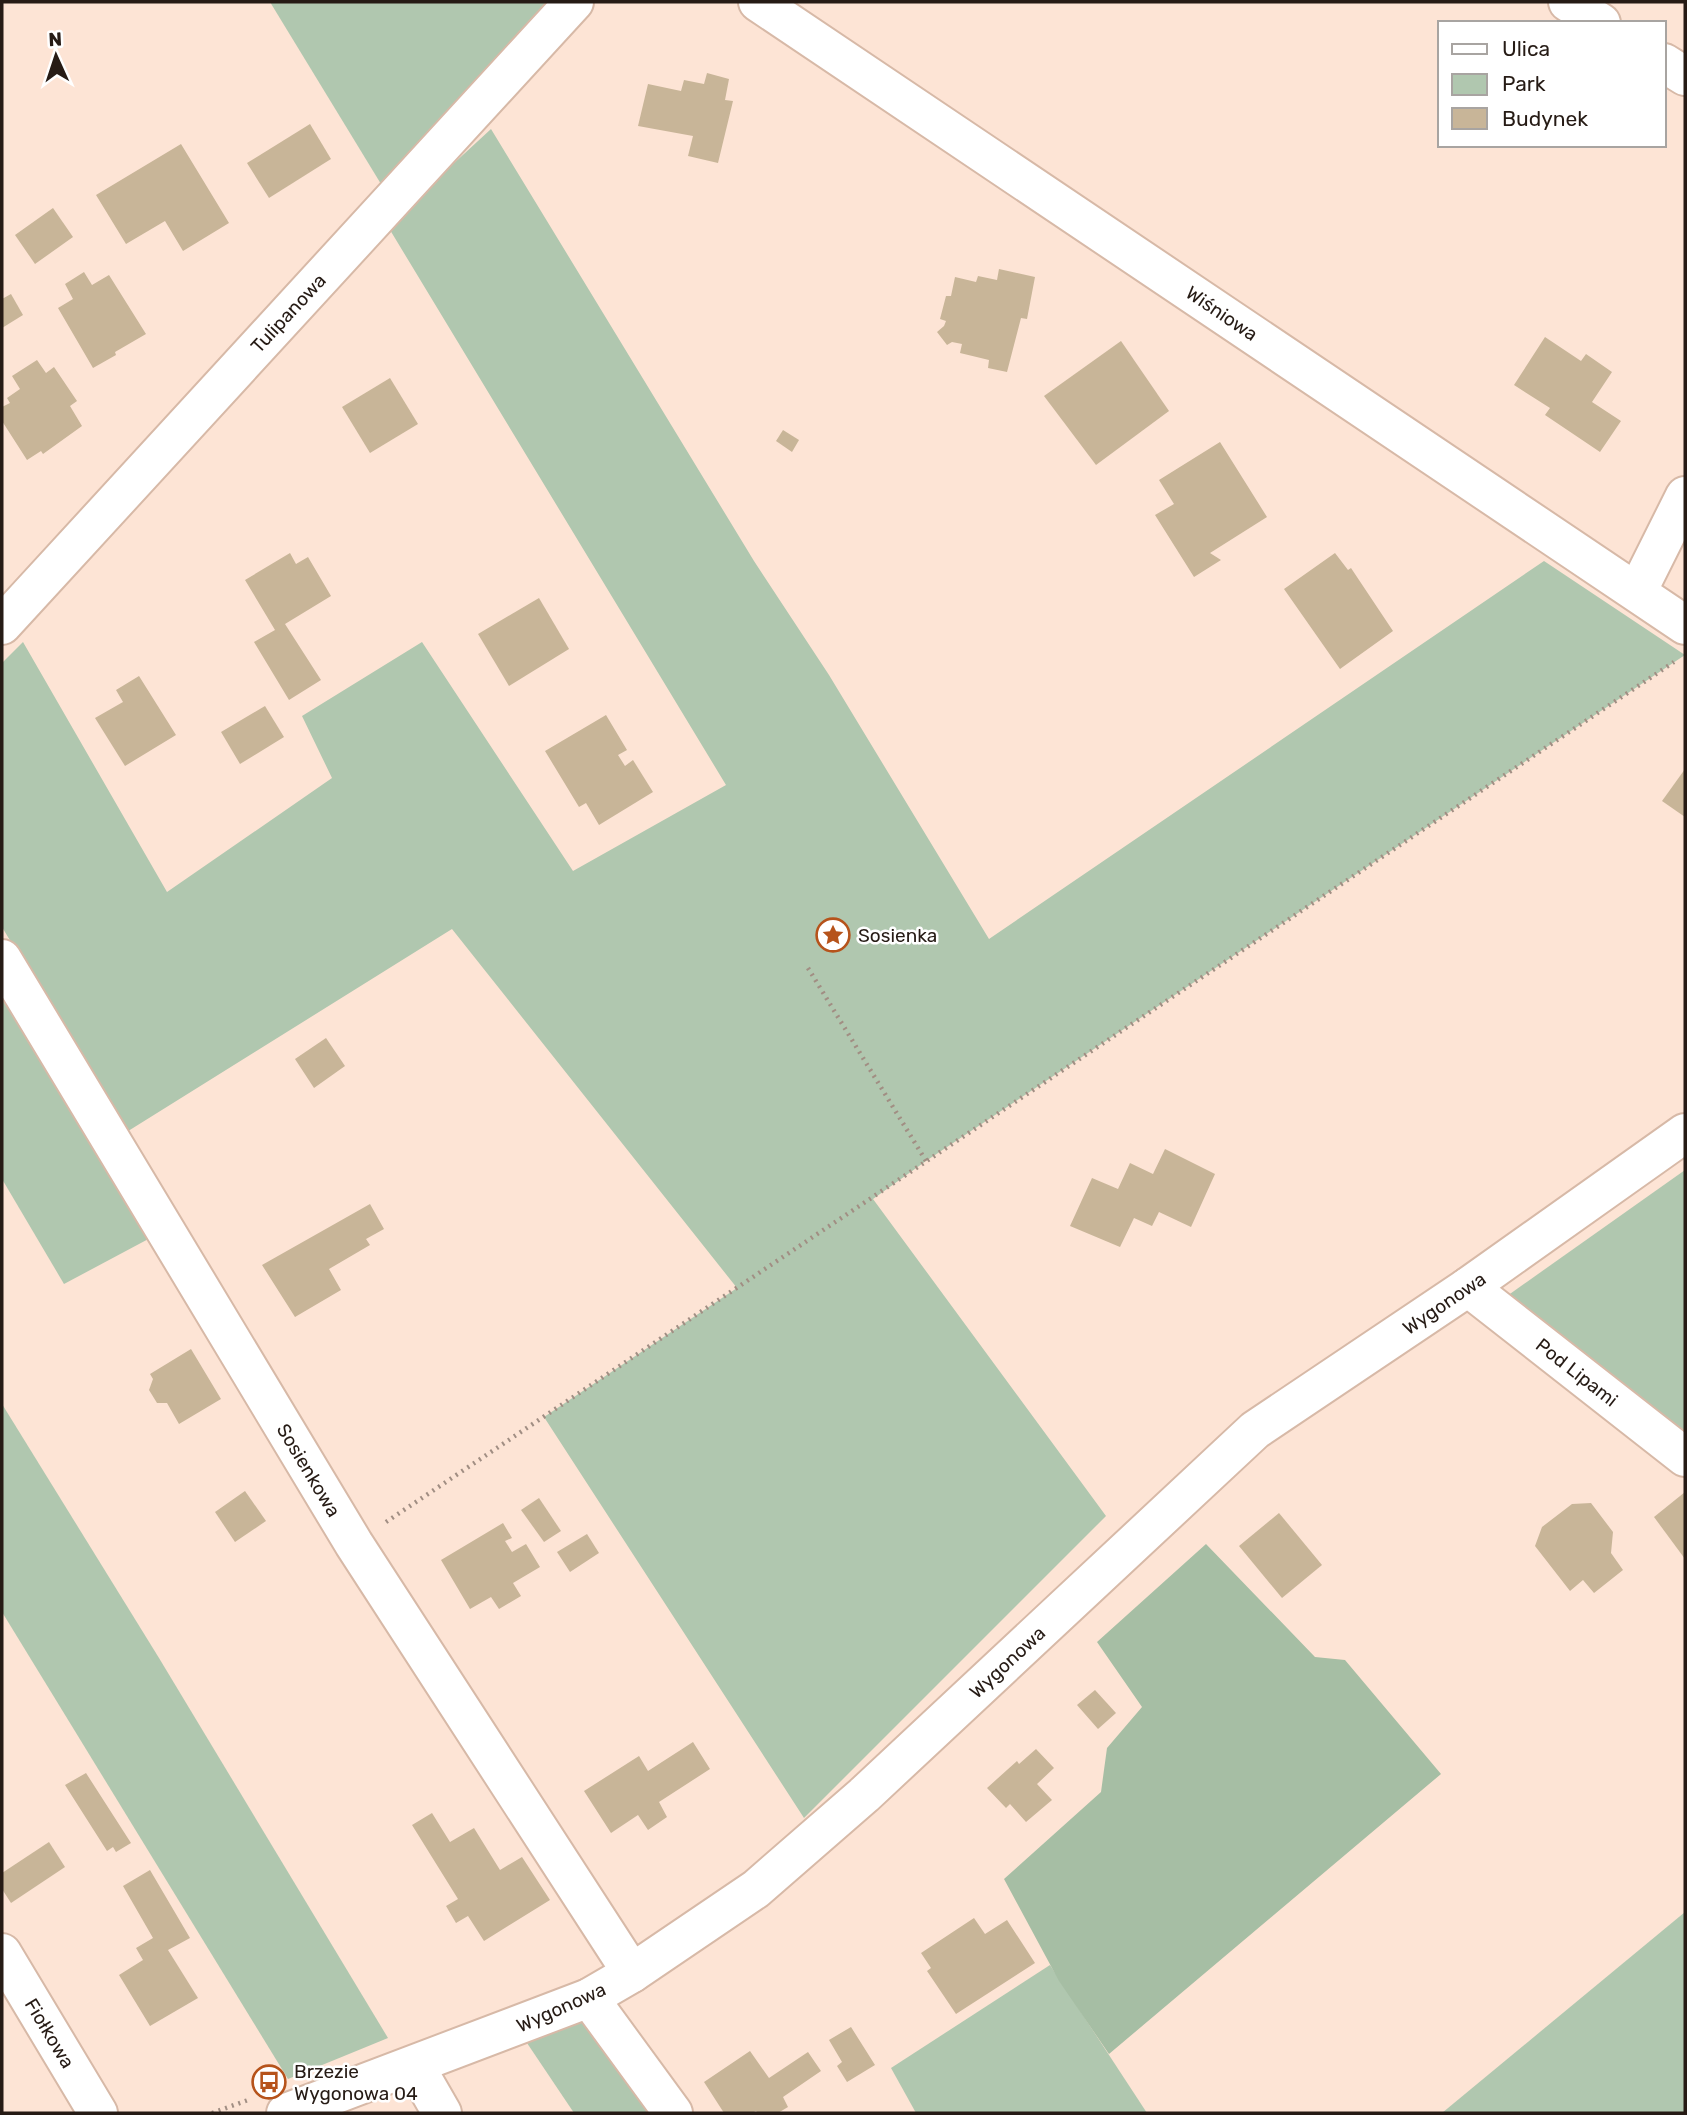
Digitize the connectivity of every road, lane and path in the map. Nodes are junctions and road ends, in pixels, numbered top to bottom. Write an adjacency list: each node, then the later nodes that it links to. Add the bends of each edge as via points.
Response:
1 (574, 2): 9 (street, Tulipanowa)
2 (758, 2): 8 (street, Wiśniowa)
3 (1568, 2): 4 (street)
4 (1598, 21)
5 (1666, 64): 6 (street)
6 (1685, 76)
7 (1685, 496): 8 (street)
8 (1637, 592): 10 (street, Wiśniowa)
9 (2, 625)
10 (1685, 625)
11 (1685, 655): 15 (path)
12 (2, 958): 18 (street, Sosienkowa)
13 (808, 968): 15 (path)
14 (1685, 1133): 16 (street, Wygonowa)
15 (926, 1161): 18 (path)
16 (1468, 1287): 17 (street, Pod Lipami); 20 (street, Wygonowa, via 1255,1430 864,1795 756,1889)
17 (1685, 1457)
18 (354, 1544): 20 (street, Sosienkowa)
19 (2, 1953): 23 (street, Fiołkowa)
20 (632, 1973): 21 (street, Wygonowa)
21 (589, 1998): 22 (street, Wygonowa); 26 (street)
22 (415, 2066): 24 (street, Wygonowa); 25 (street)
23 (98, 2113)
24 (286, 2113)
25 (442, 2113)
26 (673, 2113)

